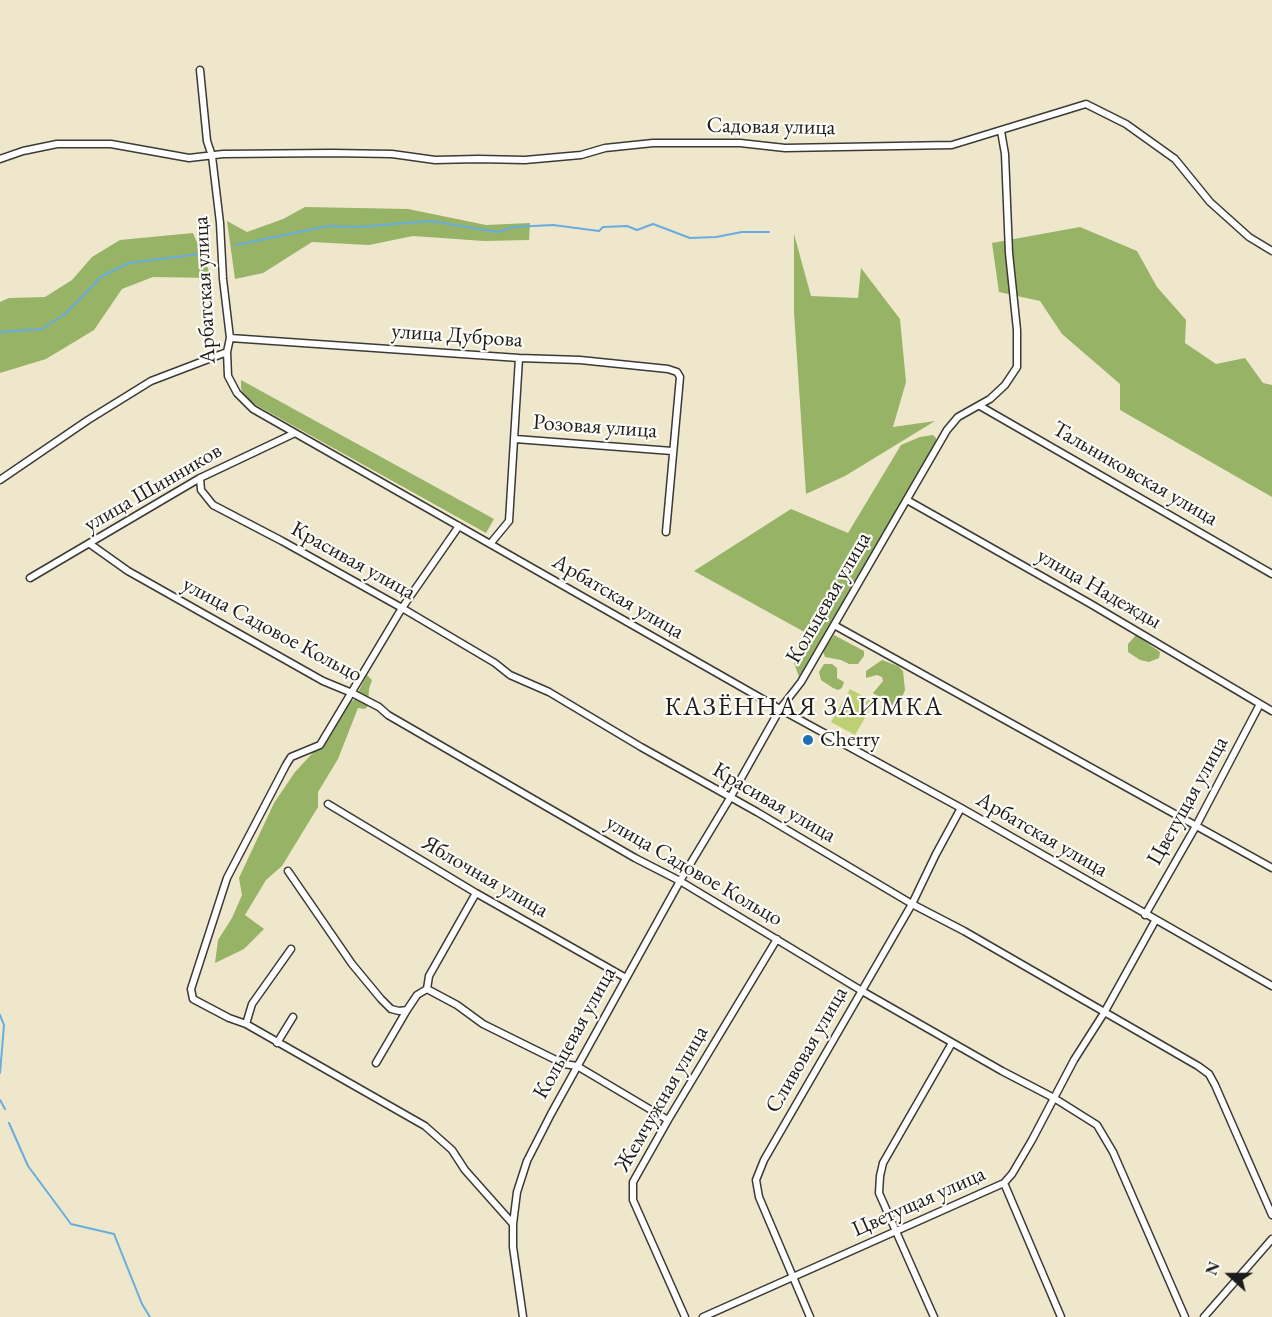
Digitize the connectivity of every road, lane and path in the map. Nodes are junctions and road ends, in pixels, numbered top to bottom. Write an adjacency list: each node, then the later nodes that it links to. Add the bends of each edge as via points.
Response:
1 (200, 70): 3 (street, Арбатская улица)
2 (1001, 131): 3 (street, Садовая улица, via 952,145 785,148 740,143 653,143 525,160 435,160 392,154 332,153); 5 (street, Садовая улица, via 1086,104 1126,124 1175,159 1210,202 1249,237); 9 (street, Кольцевая улица, via 1017,368 1005,385)
3 (212, 156): 4 (street, Садовая улица, via 189,158 111,144 57,144); 6 (street, Арбатская улица)
4 (0, 159)
5 (1272, 251)
6 (230, 338): 7 (street, Арбатская улица); 8 (street, улица Дуброва)
7 (227, 352): 10 (street, Арбатская улица, via 228,376 237,393 253,409); 14 (street, via 151,381)
8 (519, 358): 11 (street); 12 (street, улица Дуброва, via 580,360 677,372 680,377)
9 (980, 406): 15 (street, Кольцевая улица, via 958,417 947,430); 20 (street, Тальниковская улица)
10 (295, 433): 13 (street, улица Шинников); 16 (street, Арбатская улица)
11 (514, 439): 12 (street, Розовая улица); 19 (street, via 509,521)
12 (672, 451): 17 (street)
13 (200, 478): 18 (street, улица Шинников); 22 (street, Красивая улица, via 201,490 213,505)
14 (0, 480)
15 (908, 500): 23 (street, Кольцевая улица); 25 (street, улица Надежды)
16 (459, 526): 19 (street, Арбатская улица); 22 (street)
17 (666, 532)
18 (90, 544): 21 (street, улица Шинников); 24 (street, улица Садовое Кольцо, via 138,577 323,681)
19 (490, 544): 26 (street, Арбатская улица)
20 (1271, 571)
21 (30, 578)
22 (402, 608): 24 (street); 28 (street, Красивая улица, via 510,675 549,693)
23 (834, 625): 26 (street, Кольцевая улица, via 801,682); 31 (street)
24 (352, 693): 34 (street, улица Садовое Кольцо); 48 (street, via 320,745 291,757 286,765 227,878 205,940 191,988 193,999)
25 (1260, 704): 27 (street, улица Надежды); 31 (street, Цветущая улица)
26 (780, 709): 28 (street, Кольцевая улица); 30 (street, Арбатская улица)
27 (1272, 711)
28 (730, 798): 34 (street, Кольцевая улица); 36 (street, Красивая улица)
29 (328, 804): 35 (street, Яблочная улица)
30 (961, 808): 36 (street, Сливовая улица); 37 (street, Арбатская улица)
31 (1196, 826): 32 (street); 37 (street, Цветущая улица)
32 (1272, 868)
33 (288, 871): 45 (street, via 381,999 391,1009)
34 (680, 881): 39 (street, улица Садовое Кольцо); 41 (street, Кольцевая улица)
35 (476, 894): 41 (street, Яблочная улица); 43 (street, via 429,976)
36 (912, 904): 44 (street, Сливовая улица); 46 (street, Красивая улица)
37 (1145, 915): 38 (street, Арбатская улица)
38 (1155, 921): 42 (street, Арбатская улица); 46 (street, Цветущая улица)
39 (777, 939): 44 (street, улица Садовое Кольцо); 54 (street, Жемчужная улица)
40 (291, 949): 48 (street, via 252,1004)
41 (626, 978): 52 (street, Кольцевая улица)
42 (1272, 986)
43 (427, 989): 45 (street); 52 (street, via 483,1024 564,1064)
44 (862, 991): 50 (street, улица Садовое Кольцо); 60 (street, Сливовая улица, via 756,1180 759,1197)
45 (407, 1010): 51 (street)
46 (1104, 1013): 53 (street, Цветущая улица); 56 (street, Красивая улица, via 1209,1074)
47 (293, 1017): 49 (street)
48 (246, 1024): 49 (street)
49 (277, 1042): 57 (street, via 425,1126 452,1150)
50 (952, 1043): 53 (street, улица Садовое Кольцо); 58 (street, via 883,1163 879,1192)
51 (376, 1063)
52 (577, 1066): 54 (street); 57 (street, Кольцевая улица, via 527,1161 517,1192)
53 (1053, 1098): 55 (street, Цветущая улица); 67 (street, улица Садовое Кольцо, via 1097,1125 1106,1139)
54 (668, 1120): 62 (street, Жемчужная улица, via 633,1182 632,1191)
55 (1004, 1183): 58 (street, Цветущая улица); 66 (street)
56 (1272, 1215)
57 (513, 1224): 61 (street, Кольцевая улица)
58 (896, 1232): 60 (street, Цветущая улица); 65 (street)
59 (1272, 1239): 68 (street)
60 (792, 1277): 63 (street, Цветущая улица); 64 (street, Сливовая улица)
61 (523, 1317)
62 (685, 1317)
63 (703, 1317)
64 (810, 1317)
65 (934, 1317)
66 (1061, 1317)
67 (1185, 1317)
68 (1204, 1317)

